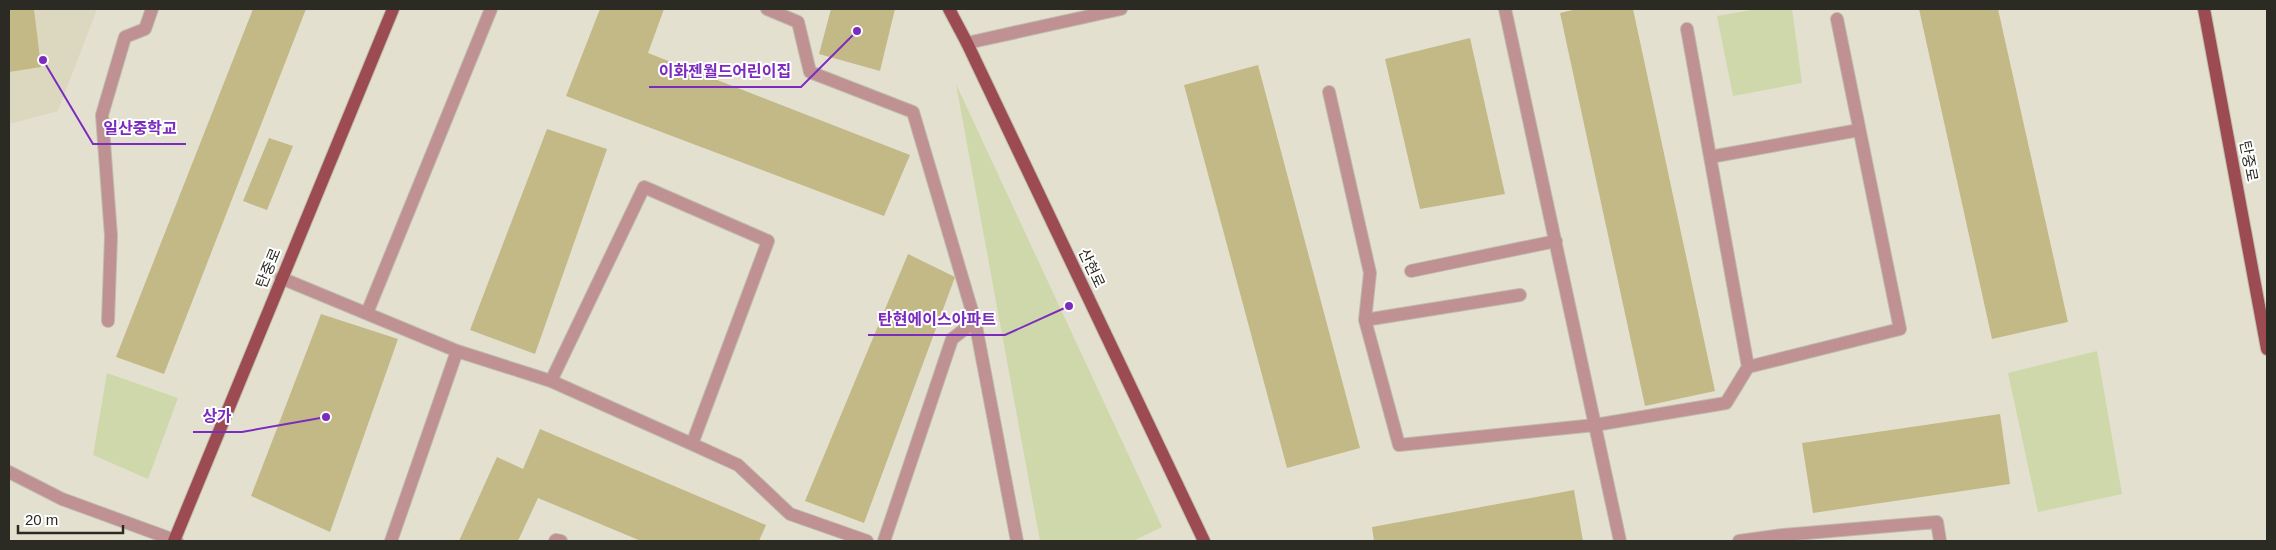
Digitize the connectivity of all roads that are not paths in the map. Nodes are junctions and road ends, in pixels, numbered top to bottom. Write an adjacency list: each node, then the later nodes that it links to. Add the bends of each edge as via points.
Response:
1 (152, 9): 21 (street, via 145,29 125,37 102,115 111,236)
2 (393, 9): 17 (main road, 탄중로)
3 (491, 9): 19 (street)
4 (768, 9): 22 (street, via 798,22 810,72 913,112)
5 (949, 9): 11 (main road, 산현로)
6 (1121, 9): 11 (street)
7 (1505, 9): 15 (street)
8 (2204, 9): 23 (main road, 탄중로)
9 (1837, 19): 13 (street)
10 (1687, 29): 14 (street)
11 (967, 43): 38 (main road, 산현로)
12 (1329, 92): 20 (street, via 1370,273)
13 (1859, 130): 14 (street); 25 (street, via 1900,329)
14 (1710, 157): 25 (street)
15 (1556, 241): 16 (street); 27 (street)
16 (1411, 271)
17 (281, 278): 19 (street); 31 (main road, 탄중로)
18 (1520, 295): 20 (street)
19 (368, 313): 24 (street)
20 (1365, 320): 27 (street, via 1399,444)
21 (108, 321)
22 (975, 321): 36 (street, via 952,339); 37 (street)
23 (2267, 349)
24 (457, 350): 26 (street); 32 (street)
25 (1748, 367): 27 (street, via 1726,403)
26 (551, 381): 28 (street); 28 (street, via 644,187 768,241)
27 (1596, 425): 39 (street)
28 (692, 444): 35 (street, via 738,465 790,514)
29 (9, 472): 31 (street, via 62,499)
30 (1784, 538): 40 (street); 41 (street, via 1937,522)
31 (176, 541)
32 (391, 541)
33 (554, 541): 34 (street)
34 (560, 541)
35 (867, 541)
36 (884, 541)
37 (1016, 541)
38 (1204, 541)
39 (1620, 541)
40 (1739, 541)
41 (1940, 541)

